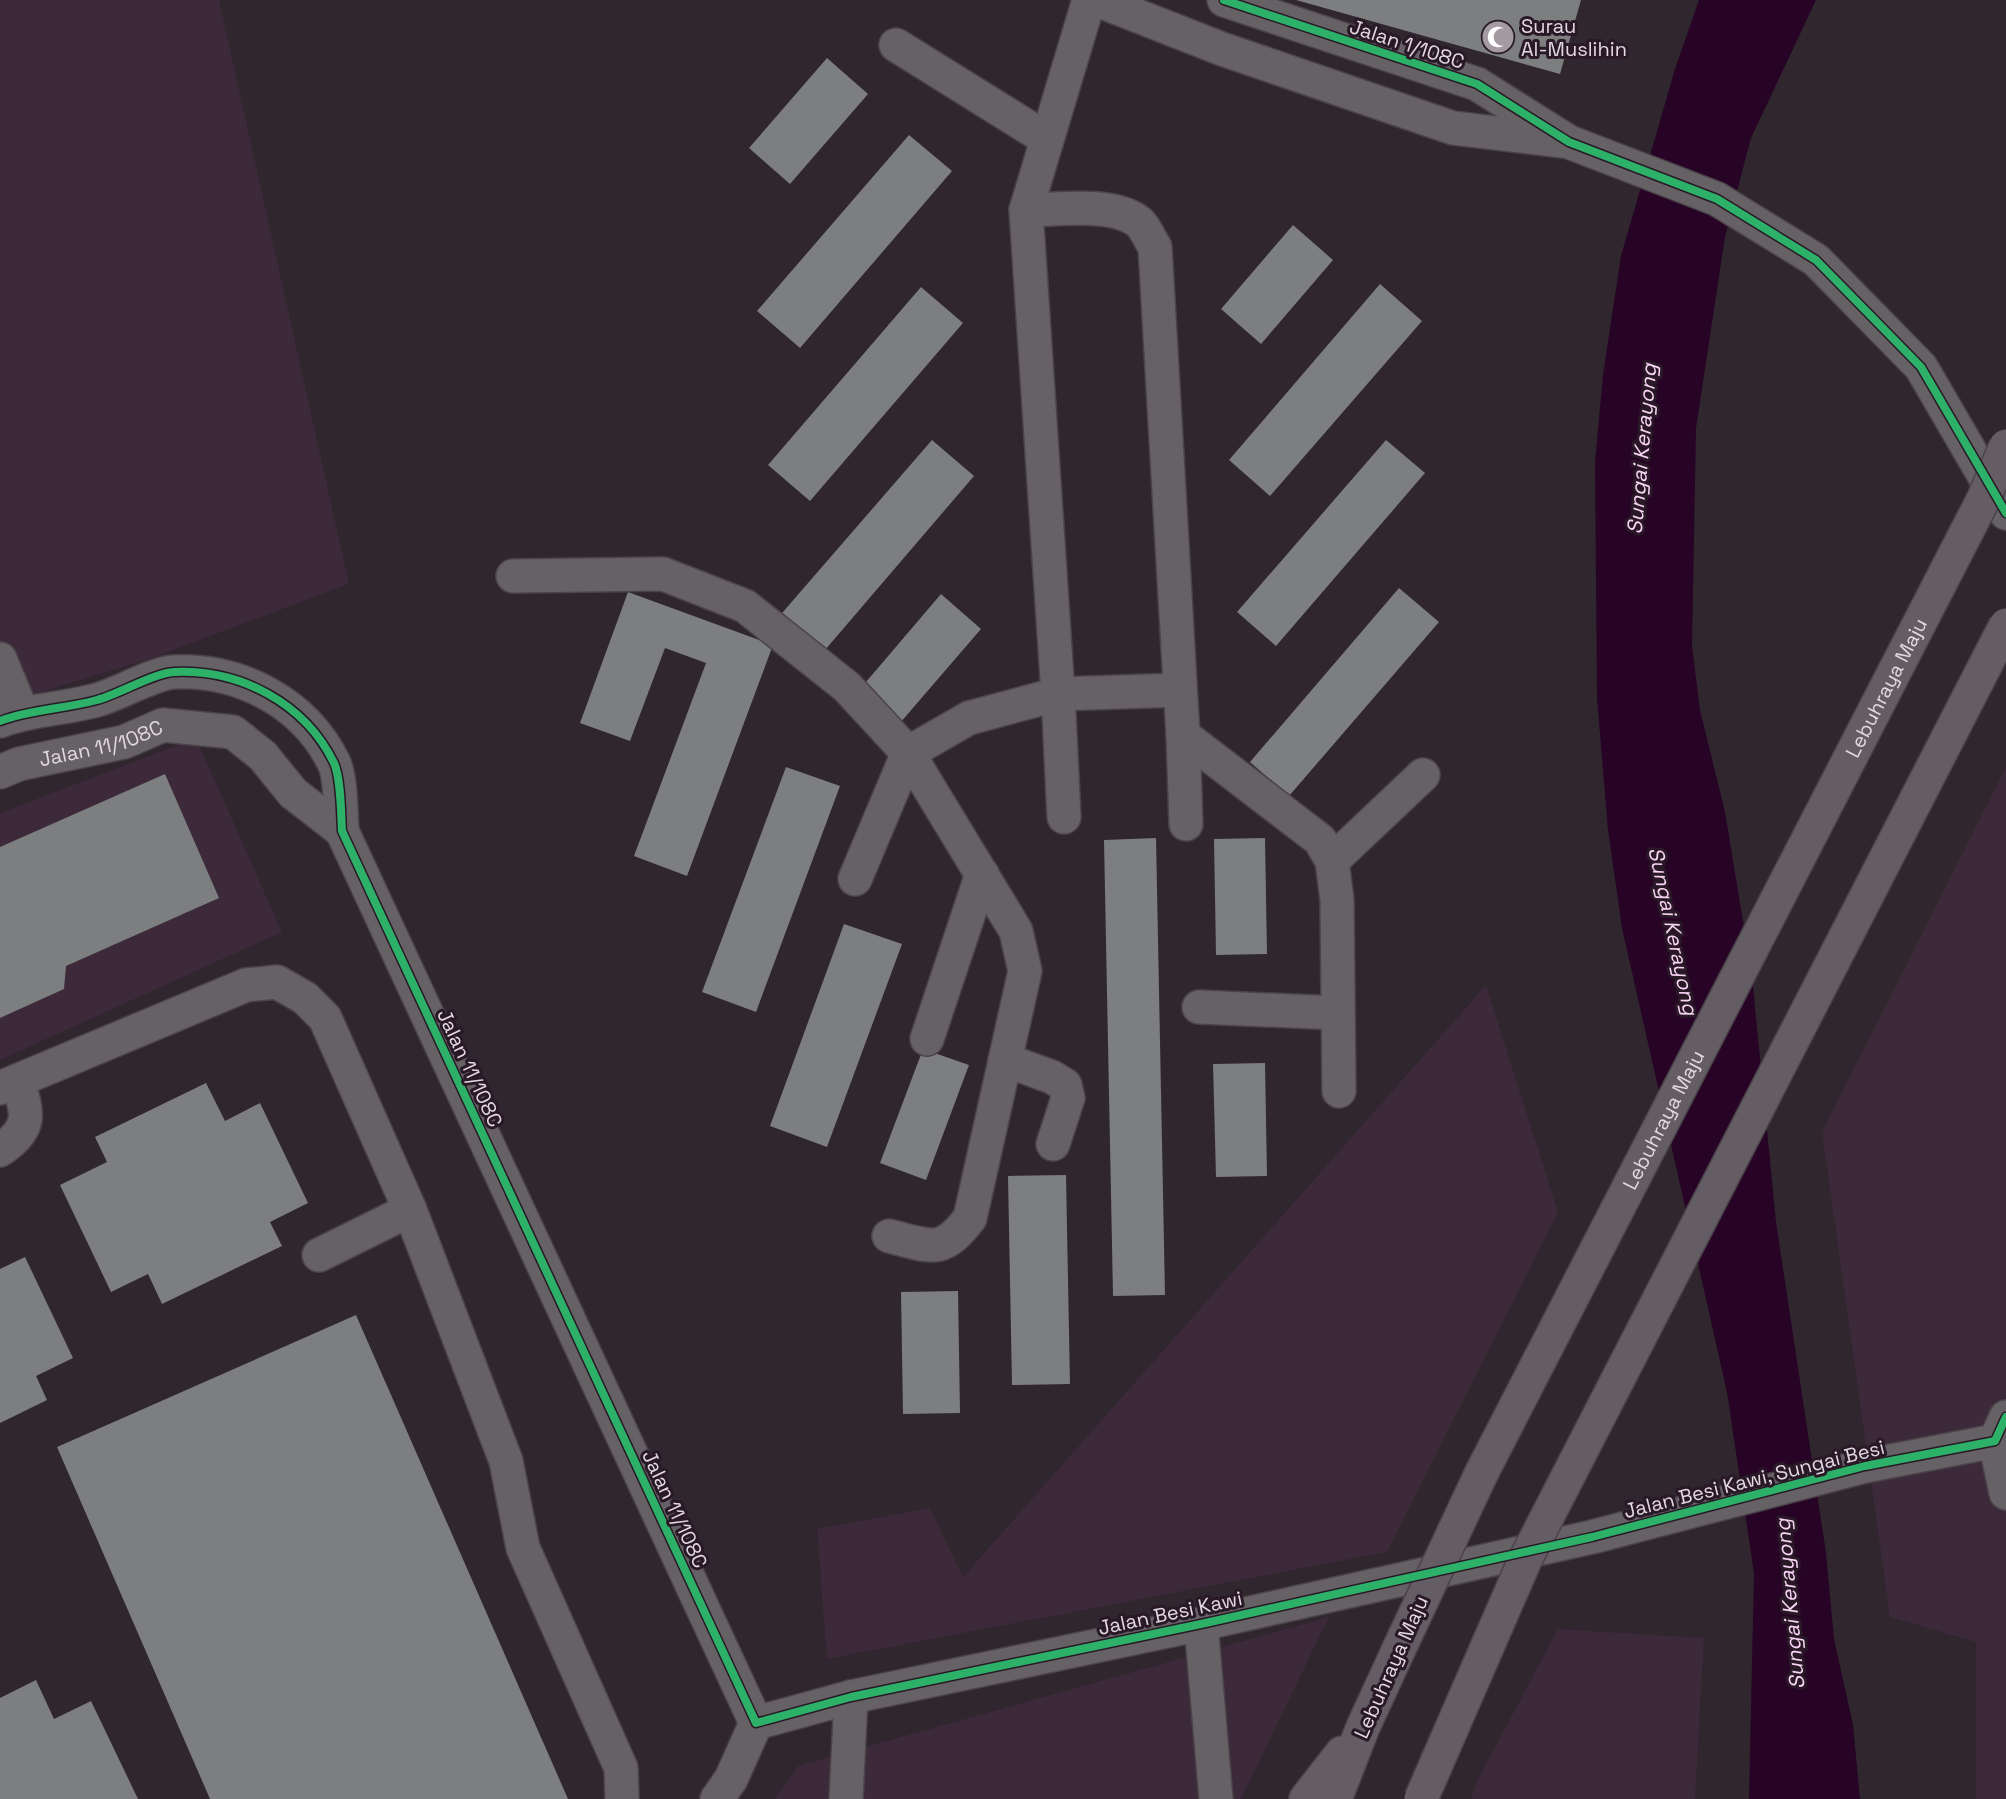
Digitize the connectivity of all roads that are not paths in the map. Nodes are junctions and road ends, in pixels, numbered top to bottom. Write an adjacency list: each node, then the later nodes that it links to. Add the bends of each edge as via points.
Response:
1 (1089, 0): 5 (street)
2 (1097, 0): 6 (street, via 1222,49 1453,129)
3 (1224, 0): 6 (street, Jalan 1/108C, via 1477,84)
4 (896, 45): 5 (street)
5 (1047, 139): 7 (street)
6 (1579, 146): 9 (street, via 1717,199 1816,260 1921,367)
7 (1026, 210): 13 (street, via 1107,209 1124,213 1141,224 1155,247); 14 (street)
8 (2006, 446): 43 (highway, Lebuhraya Maju, bridge, via 1984,498 1482,1472)
9 (2006, 513)
10 (513, 576): 17 (street, via 663,574 745,606 847,687)
11 (2006, 625): 50 (highway, bridge, via 1525,1560)
12 (0, 659): 15 (street)
13 (1180, 690): 14 (street); 16 (street)
14 (1058, 694): 17 (street, via 969,718); 20 (street)
15 (11, 717): 22 (street, Jalan 11/108C, via 73,707 172,672 224,675 266,690 306,723 335,765)
16 (1183, 735): 21 (street); 23 (street, via 1320,840)
17 (908, 753): 24 (street); 25 (street)
18 (0, 772): 22 (street, Jalan 11/108C, via 19,764 124,742 163,725 232,732 263,756 293,793)
19 (1423, 775): 23 (street)
20 (1064, 817)
21 (1186, 824)
22 (342, 831): 42 (street, Jalan 11/108C)
23 (1332, 861): 27 (street, via 1337,900)
24 (982, 874): 28 (street); 29 (street, via 1016,931 1025,972)
25 (855, 879)
26 (1199, 1007): 27 (street)
27 (1337, 1013): 31 (street)
28 (927, 1039)
29 (1005, 1060): 32 (street, via 1065,1085 1068,1098); 35 (street, via 970,1218 955,1238 935,1247)
30 (8, 1084): 33 (street, via 27,1113 18,1138); 34 (street, via 246,985 278,982 305,998 325,1018)
31 (1339, 1091)
32 (1053, 1144)
33 (0, 1150)
34 (410, 1210): 36 (street); 44 (street, via 506,1461 524,1548 621,1768)
35 (889, 1236)
36 (319, 1255)
37 (2001, 1429): 38 (street); 39 (street, Jalan Besi Kawi, Sungai Besi)
38 (2006, 1493)
39 (1592, 1537): 40 (street, Jalan Besi Kawi)
40 (1201, 1624): 41 (street, Jalan Besi Kawi); 47 (street)
41 (851, 1697): 42 (street, Jalan Besi Kawi); 46 (street)
42 (756, 1723): 45 (street, via 731,1779)
43 (1363, 1727): 48 (highway); 49 (highway, Lebuhraya Maju)
44 (622, 1799)
45 (717, 1799)
46 (846, 1799)
47 (1216, 1799)
48 (1306, 1799)
49 (1335, 1799)
50 (1420, 1799)

